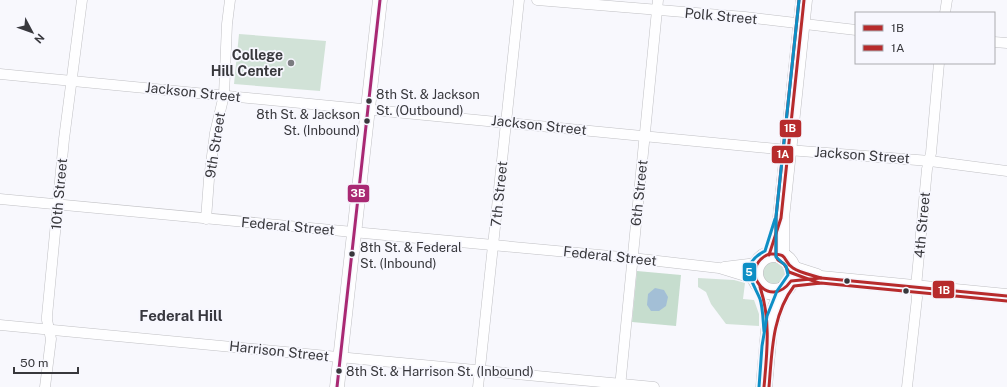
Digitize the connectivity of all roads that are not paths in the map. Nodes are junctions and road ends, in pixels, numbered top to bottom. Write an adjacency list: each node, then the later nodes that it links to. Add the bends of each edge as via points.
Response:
1 (82, 0): 16 (street, 10th Street)
2 (230, 0): 17 (street, 9th Street)
3 (380, 0): 18 (street)
4 (519, 0): 19 (street, 7th Street)
5 (537, 0): 8 (street, Polk Street)
6 (804, 0): 10 (main road)
7 (946, 0): 9 (street)
8 (658, 5): 10 (street, Polk Street); 20 (street, 6th Street)
9 (945, 12)
10 (802, 24): 11 (street, Polk Street); 21 (main road)
11 (855, 30)
12 (995, 42): 13 (street)
13 (1007, 43)
14 (939, 64): 22 (street, 4th Street)
15 (0, 74): 16 (street, Jackson Street)
16 (71, 80): 17 (street, Jackson Street); 25 (street, 10th Street)
17 (224, 95): 18 (street, Jackson Street); 26 (street, 9th Street, via 215,133)
18 (368, 109): 19 (street, Jackson Street); 27 (street)
19 (507, 122): 20 (street, Jackson Street); 28 (street, 7th Street)
20 (644, 136): 21 (street, Jackson Street); 29 (street, 6th Street)
21 (788, 150): 22 (street, Jackson Street); 31 (main road, via 781,218)
22 (930, 161): 23 (street, Jackson Street); 33 (street, 4th Street, via 926,176)
23 (1007, 171)
24 (0, 199): 25 (street, Federal Street)
25 (58, 205): 26 (street, Federal Street); 36 (street, 10th Street, via 47,320)
26 (206, 219): 27 (street, Federal Street)
27 (355, 232): 28 (street, Federal Street); 38 (street)
28 (493, 245): 29 (street, Federal Street); 39 (street, 7th Street)
29 (632, 258): 30 (street, Federal Street); 40 (street, 6th Street)
30 (719, 268): 31 (street, Federal Street); 31 (street, Federal Street)
31 (765, 268): 32 (main road, via 788,260); 32 (main road, via 765,290 774,292); 37 (main road)
32 (789, 279): 33 (street, via 821,278); 37 (main road, via 775,309)
33 (916, 287): 34 (street); 46 (street, 4th Street)
34 (1007, 296)
35 (0, 324): 36 (street, Harrison Street)
36 (49, 329): 38 (street, Harrison Street); 41 (street, 10th Street, via 51,339)
37 (769, 330): 45 (main road)
38 (341, 357): 39 (street, Harrison Street); 42 (street)
39 (480, 370): 40 (street, Harrison Street); 43 (street, 7th Street)
40 (620, 385): 44 (street, Harrison Street)
41 (45, 387)
42 (337, 387)
43 (478, 387)
44 (654, 387)
45 (764, 387)
46 (907, 387)

